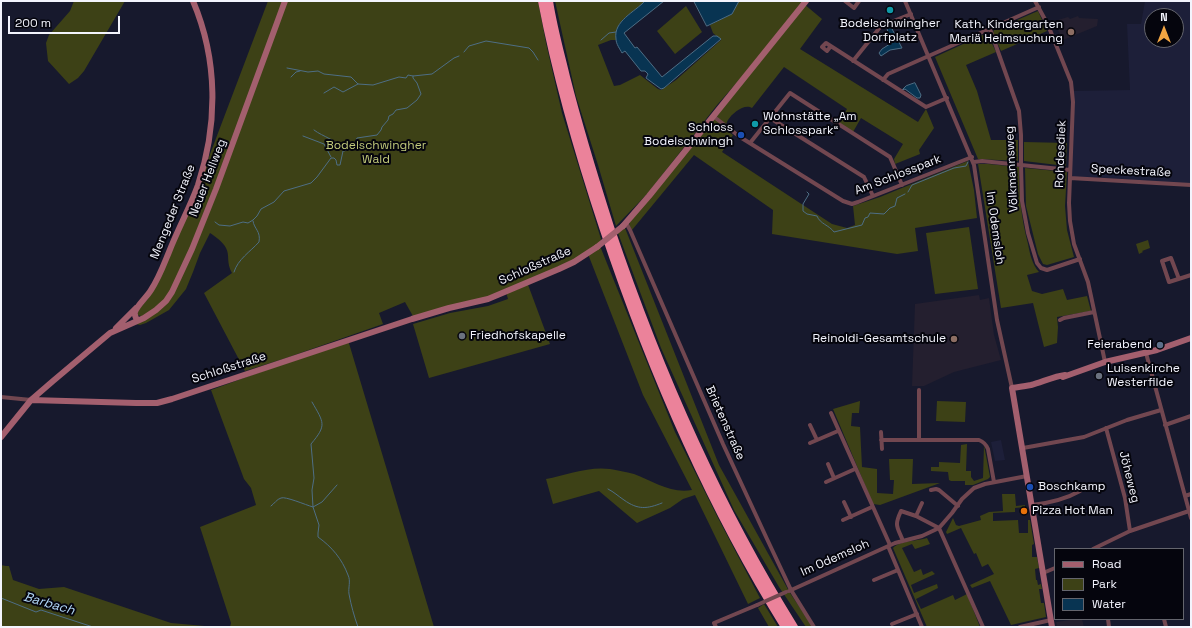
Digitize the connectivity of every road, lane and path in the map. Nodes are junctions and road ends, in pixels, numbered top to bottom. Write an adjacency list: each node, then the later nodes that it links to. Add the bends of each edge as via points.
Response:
1 (193, 1): 35 (street, Mengeder Straße, via 210,58 213,98 210,139 198,185 156,281)
2 (286, 1): 37 (street, Neuer Hellweg, via 216,189 177,283 161,306)
3 (542, 1): 17 (highway)
4 (549, 1): 17 (highway)
5 (806, 1): 20 (street, Schloßstraße)
6 (845, 1): 7 (street, via 854,8)
7 (859, 1)
8 (906, 1): 11 (street, Im Odemsloh)
9 (1035, 1): 10 (street, Rohdesdiek)
10 (1039, 7): 12 (street); 26 (street, Rohdesdiek, via 1068,73 1073,91)
11 (911, 14): 14 (street, Im Odemsloh); 15 (street, via 881,26)
12 (990, 29): 14 (street); 25 (street, Völkmannsweg, via 1019,111)
13 (831, 46): 15 (street)
14 (929, 56): 16 (street, via 888,74); 19 (street, Im Odemsloh)
15 (853, 61): 16 (street)
16 (882, 80): 19 (street, via 926,107)
17 (565, 88): 18 (highway)
18 (568, 98): 96 (highway, via 583,167 614,260 659,377 718,506); 97 (highway, via 622,262 672,389 731,517)
19 (947, 98): 23 (street, Im Odemsloh)
20 (713, 116): 22 (street, Am Schlosspark); 31 (street, Schloßstraße)
21 (770, 118): 22 (street); 28 (street, via 790,93 890,157); 30 (street, via 864,177)
22 (750, 143): 30 (street, Am Schlosspark, via 843,202 855,203)
23 (972, 156): 24 (street, Im Odemsloh); 28 (street, Am Schlosspark)
24 (974, 162): 25 (street); 44 (street, Im Odemsloh, via 997,320)
25 (1021, 165): 26 (street); 32 (street, Völkmannsweg, via 1025,222 1038,266 1047,270)
26 (1070, 170): 27 (street, Rohdesdiek)
27 (1070, 178): 29 (street, Speckestraße); 32 (street, Rohdesdiek, via 1070,228)
28 (902, 185): 30 (street, Am Schlosspark)
29 (1191, 185)
30 (873, 196)
31 (624, 224): 46 (street, Schloßstraße, bridge, via 597,248 559,269 488,300 414,318 172,399 136,404); 91 (street, Brietenstraße, via 630,230)
32 (1080, 259): 36 (street, Rohdesdiek)
33 (1191, 275): 34 (street)
34 (1178, 279): 34 (street, via 1169,282 1162,261 1171,258)
35 (138, 308): 37 (street, via 135,314); 39 (street, Mengeder Straße)
36 (1094, 312): 38 (street); 42 (street, Rohdesdiek)
37 (137, 320): 39 (street, Neuer Hellweg)
38 (1060, 320)
39 (113, 331): 46 (street)
40 (1191, 338): 41 (street)
41 (1146, 353): 42 (street); 47 (street)
42 (1105, 362): 44 (street, via 1022,390)
43 (919, 390): 58 (street)
44 (1013, 390): 61 (street, Im Odemsloh)
45 (1, 397): 46 (street)
46 (31, 400): 55 (street)
47 (1161, 410): 51 (street); 52 (street)
48 (831, 414): 53 (street)
49 (1191, 416): 51 (street)
50 (810, 425): 56 (street)
51 (1165, 425): 71 (street)
52 (1106, 428): 61 (street, via 1080,438); 83 (street, Jöheweg, via 1125,498)
53 (838, 431): 56 (street); 63 (street)
54 (881, 432): 57 (street)
55 (1, 437)
56 (817, 440): 59 (street)
57 (881, 440): 58 (street); 60 (street)
58 (918, 440): 67 (street, via 983,441 988,449)
59 (810, 443)
60 (882, 448)
61 (1023, 448): 64 (street, Im Odemsloh)
62 (828, 464): 65 (street)
63 (855, 469): 65 (street); 76 (street)
64 (1027, 473): 67 (street, Im Odemsloh); 74 (street)
65 (834, 478): 66 (street)
66 (826, 482)
67 (994, 482): 75 (street, Im Odemsloh, via 974,488)
68 (931, 490): 75 (street, via 939,490)
69 (1080, 491): 74 (street, via 1062,499)
70 (1191, 494): 71 (street)
71 (1185, 496): 77 (street)
72 (844, 502): 79 (street)
73 (922, 503): 78 (street)
74 (1032, 505): 89 (street)
75 (958, 506): 82 (street, Im Odemsloh)
76 (872, 507): 79 (street); 85 (street)
77 (1189, 511): 80 (street); 83 (street)
78 (916, 516): 82 (street); 84 (street, via 901,511 896,520)
79 (851, 517): 81 (street)
80 (1191, 518)
81 (843, 520)
82 (939, 528): 84 (street, Im Odemsloh); 100 (street)
83 (1130, 531): 86 (street)
84 (903, 541): 85 (street, Im Odemsloh)
85 (889, 546): 88 (street); 91 (street, Im Odemsloh)
86 (1095, 548)
87 (1054, 568): 89 (street)
88 (898, 570): 90 (street); 92 (street)
89 (1044, 573): 93 (street)
90 (874, 580)
91 (788, 591): 95 (street, Im Odemsloh, bridge); 98 (street, Brietenstraße)
92 (916, 614): 94 (street); 99 (street)
93 (1051, 620): 101 (street); 102 (street)
94 (892, 624)
95 (715, 625)
96 (785, 627)
97 (794, 627)
98 (814, 627)
99 (922, 627)
100 (983, 627)
101 (1020, 627)
102 (1052, 627)

